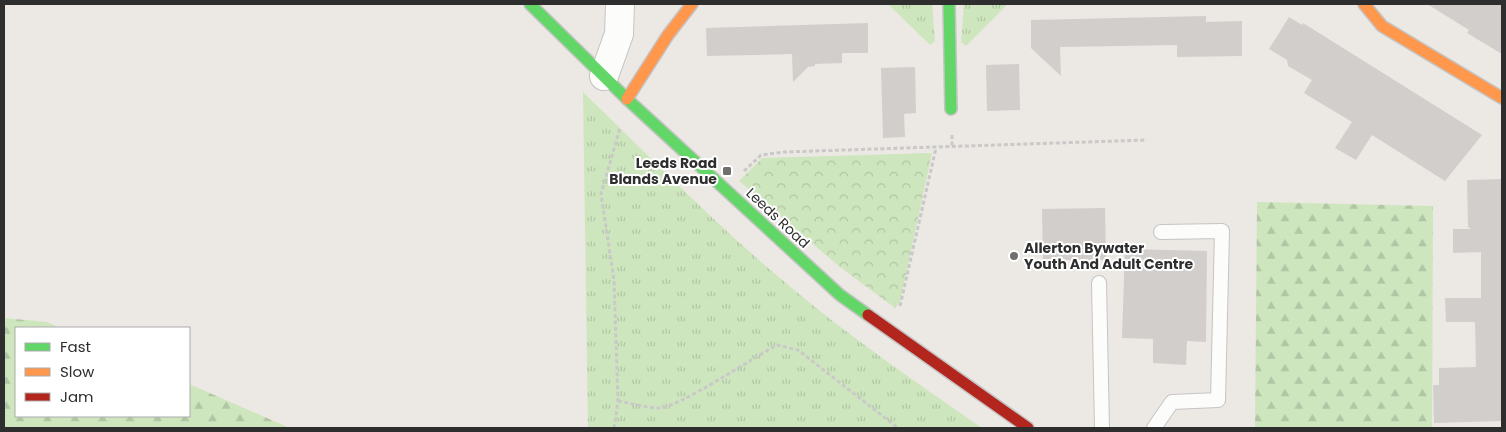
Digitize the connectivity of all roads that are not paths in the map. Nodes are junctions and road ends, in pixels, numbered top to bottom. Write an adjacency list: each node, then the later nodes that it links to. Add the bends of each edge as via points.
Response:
1 (530, 4): 6 (street, Leeds Road)
2 (620, 4): 6 (street, via 619,34)
3 (692, 4): 8 (street)
4 (949, 4): 9 (street)
5 (1364, 4): 7 (street, via 1382,26)
6 (604, 76): 8 (street, Leeds Road)
7 (1502, 98)
8 (627, 99): 12 (street, Leeds Road, via 840,295)
9 (951, 109)
10 (1161, 232): 14 (lane, via 1222,232 1222,296 1218,400 1172,402)
11 (1100, 283): 13 (lane)
12 (1028, 428)
13 (1102, 428)
14 (1154, 428)

